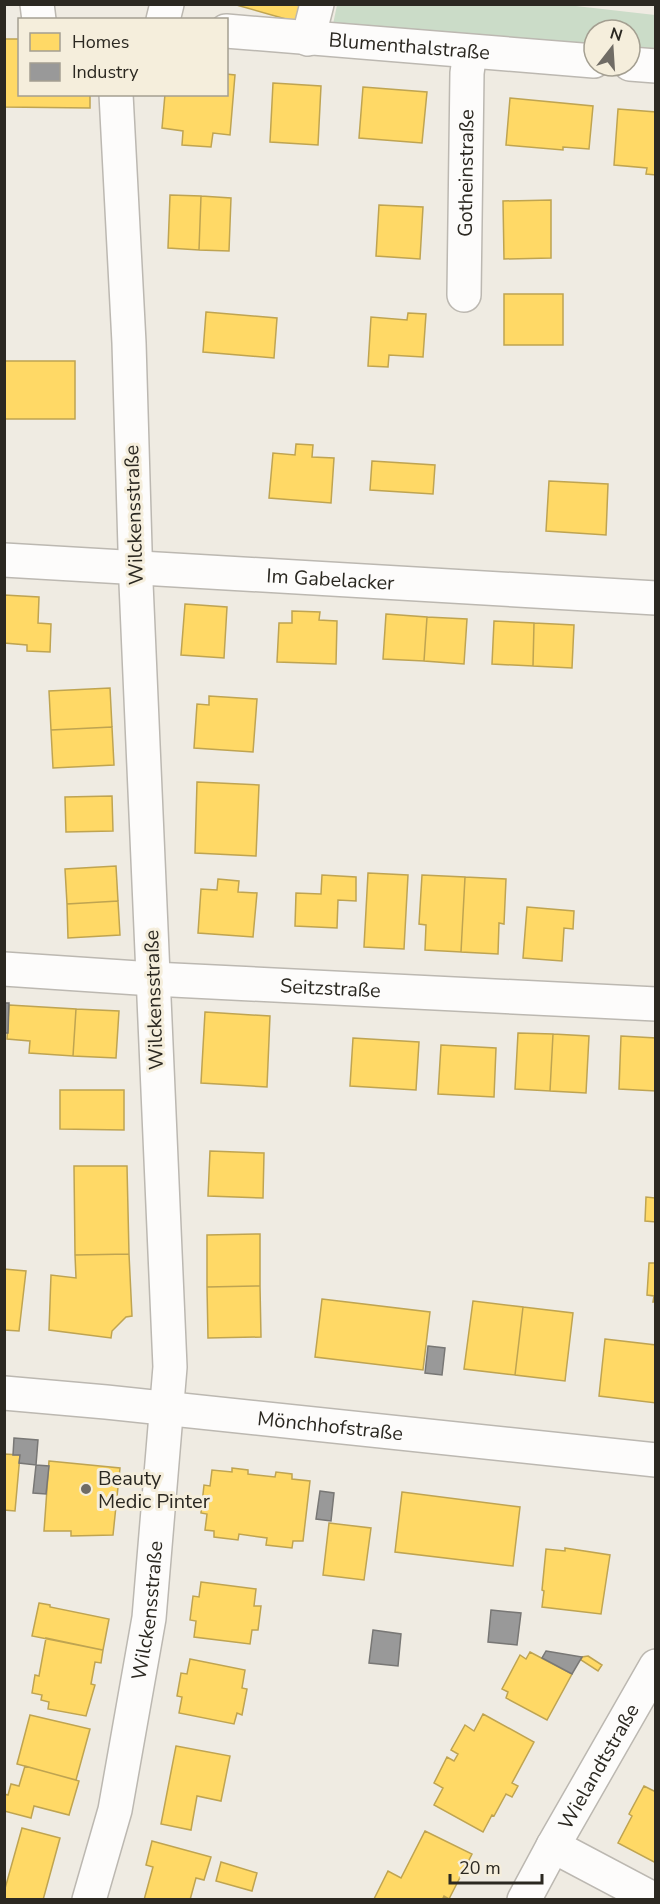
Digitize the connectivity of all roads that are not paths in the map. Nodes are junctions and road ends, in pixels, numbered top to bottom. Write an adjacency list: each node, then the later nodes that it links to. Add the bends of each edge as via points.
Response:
1 (317, 4): 3 (street)
2 (228, 31): 3 (street, Blumenthalstraße)
3 (308, 39): 4 (street, Blumenthalstraße)
4 (470, 52): 5 (street, Blumenthalstraße); 7 (street, Gotheinstraße)
5 (582, 61)
6 (116, 96): 9 (street, Wilckensstraße)
7 (464, 295)
8 (4, 560): 9 (street, Im Gabelacker)
9 (136, 569): 10 (street, Im Gabelacker); 12 (street, Wilckensstraße)
10 (656, 598)
11 (4, 969): 12 (street, Seitzstraße)
12 (153, 979): 13 (street, Seitzstraße); 15 (street, Wilckensstraße, via 170,1367)
13 (656, 1004)
14 (4, 1393): 15 (street, Mönchhofstraße)
15 (168, 1408): 16 (street, Mönchhofstraße); 19 (street, Wilckensstraße, via 149,1618 115,1810)
16 (656, 1460)
17 (656, 1666): 18 (street, Wielandtstraße)
18 (553, 1846): 20 (street, Wielandtstraße); 21 (street)
19 (89, 1899)
20 (524, 1899)
21 (655, 1899)

